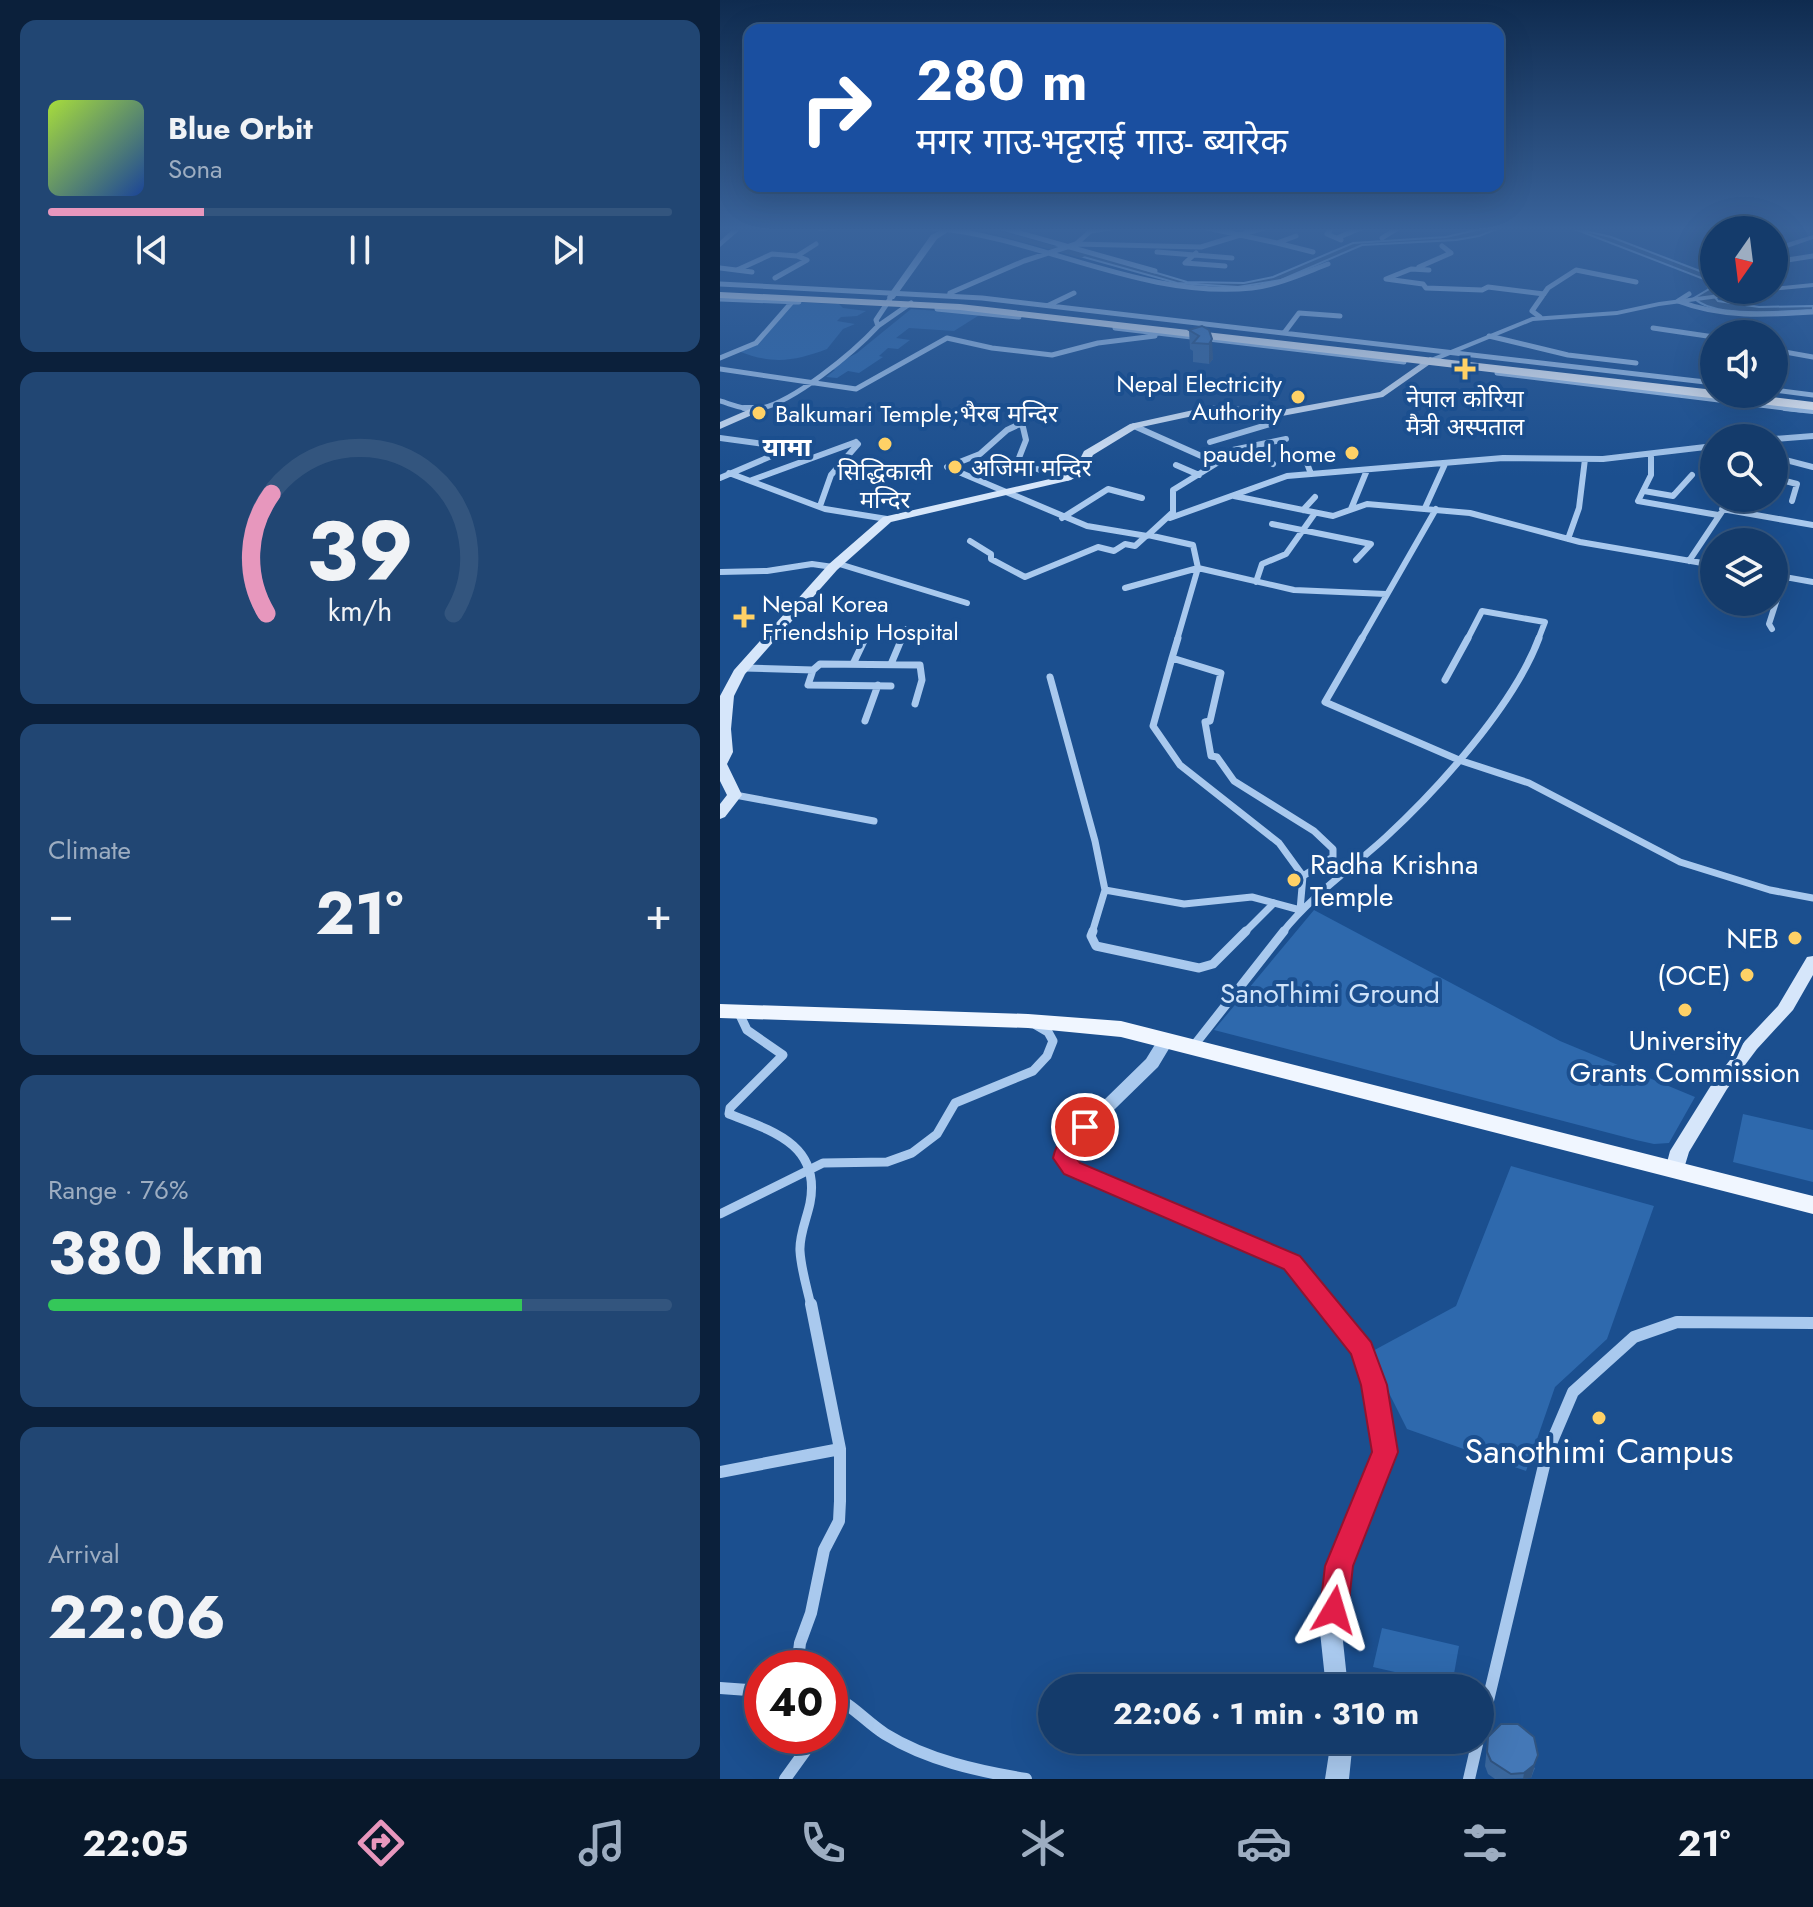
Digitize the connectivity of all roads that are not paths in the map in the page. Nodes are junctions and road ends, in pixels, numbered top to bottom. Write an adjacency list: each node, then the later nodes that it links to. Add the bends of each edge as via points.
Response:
1 (784, 311): 22 (street, via 756,343)
2 (882, 311): 14 (street)
3 (901, 311): 14 (street)
4 (968, 311): 17 (street)
5 (978, 311): 23 (highway)
6 (1046, 311): 23 (highway)
7 (1093, 311): 16 (street)
8 (1532, 311): 13 (street)
9 (1626, 311): 13 (street)
10 (1720, 311): 11 (street)
11 (1813, 312)
12 (1340, 316): 16 (street, via 1301,313)
13 (1540, 317): 19 (street)
14 (878, 326): 26 (street)
15 (1653, 328): 18 (street)
16 (1284, 333): 23 (street)
17 (1171, 335): 23 (street); 26 (street, via 1098,343 1052,355 947,338 856,389)
18 (1700, 335)
19 (1489, 336): 23 (street); 24 (street, via 1559,354)
20 (1788, 353): 21 (street)
21 (1813, 357)
22 (720, 358)
23 (1436, 358): 27 (highway); 32 (street); 36 (main road, via 1383,394 1282,413 1216,408)
24 (1636, 363)
25 (720, 369): 26 (street)
26 (810, 382): 33 (street)
27 (1700, 387)
28 (1788, 395): 32 (street)
29 (1788, 399): 32 (highway)
30 (1788, 399): 32 (highway)
31 (720, 401): 33 (street)
32 (1813, 403)
33 (757, 409): 35 (main road)
34 (1273, 423): 41 (street)
35 (720, 426)
36 (1134, 426): 58 (street, via 1217,463); 61 (main road, via 1088,453 1081,469)
37 (1813, 436): 39 (street)
38 (720, 438): 43 (street)
39 (1788, 438)
40 (1286, 439): 42 (street)
41 (1210, 442)
42 (1249, 446): 46 (street); 51 (street)
43 (793, 448)
44 (1700, 448): 48 (street)
45 (783, 451): 56 (street)
46 (1228, 451)
47 (1290, 452): 57 (street, via 1305,458)
48 (1651, 455): 49 (street); 64 (street)
49 (1585, 459): 52 (street); 85 (street, via 1579,508)
50 (1788, 461): 54 (street)
51 (1273, 464)
52 (1445, 464): 55 (street); 71 (street)
53 (1176, 465): 58 (street)
54 (1813, 467)
55 (1367, 470): 57 (street); 72 (street)
56 (729, 473): 60 (street); 62 (street)
57 (1311, 474): 66 (street, via 1274,479)
58 (1199, 475): 79 (street, via 1173,490)
59 (1692, 475): 64 (street, via 1673,496)
60 (720, 478)
61 (1067, 478): 65 (main road); 65 (street, via 1017,463 1026,440 1022,423 970,461 947,467)
62 (752, 480): 70 (street); 70 (street, via 856,442 831,475)
63 (1788, 482): 69 (street, via 1797,484)
64 (1644, 491): 74 (street, via 1638,501)
65 (1011, 493): 78 (street); 80 (main road)
66 (1234, 496): 75 (street); 79 (street)
67 (1315, 497): 75 (street)
68 (1142, 498): 78 (street, via 1108,489)
69 (1792, 501)
70 (820, 506): 80 (street)
71 (1425, 508): 72 (street, via 1376,504); 73 (street)
72 (1351, 509): 77 (street, via 1338,516)
73 (1436, 509): 85 (street); 97 (street)
74 (1700, 509)
75 (1303, 510): 77 (street)
76 (1720, 512): 82 (street); 88 (street)
77 (1315, 513): 83 (street)
78 (1062, 518): 84 (street, via 1118,535)
79 (1169, 518): 84 (street)
80 (887, 519): 90 (main road)
81 (1272, 524): 83 (street)
82 (1813, 525)
83 (1303, 529): 87 (street, via 1371,544); 94 (street, via 1286,554 1262,564)
84 (1148, 535): 86 (street, via 1135,546 1125,544 1114,551 1098,547 1025,577); 91 (street, via 1193,545)
85 (1568, 539): 88 (street)
86 (970, 541)
87 (1356, 560)
88 (1689, 561): 89 (street)
89 (1700, 563)
90 (834, 565): 92 (street); 98 (street); 106 (main road)
91 (1198, 568): 94 (street); 96 (street); 103 (street)
92 (720, 572)
93 (1788, 578): 95 (street)
94 (1256, 582): 97 (street, via 1306,591)
95 (1813, 582)
96 (1125, 588)
97 (1386, 594): 114 (street, via 1325,702)
98 (967, 603)
99 (1772, 616): 101 (street)
100 (906, 629): 105 (street)
101 (1772, 629)
102 (864, 641): 104 (street)
103 (1172, 658): 119 (street, via 1153,726 1180,765 1279,843); 119 (street, via 1221,673 1210,721 1205,722 1211,756 1234,781 1314,831 1333,849 1333,857)
104 (853, 664): 105 (street); 107 (street, via 820,664)
105 (891, 664): 112 (street, via 920,665)
106 (744, 668): 107 (street); 115 (main road, via 727,696 726,752)
107 (813, 670): 110 (street, via 808,685)
108 (1050, 677): 120 (street)
109 (1445, 680): 114 (street, via 1482,611 1545,622 1528,668)
110 (878, 685): 111 (street); 113 (street)
111 (891, 686)
112 (915, 704)
113 (865, 721)
114 (1459, 760): 121 (street, via 1529,783 1680,862); 123 (street, via 1387,836)
115 (720, 765): 116 (main road)
116 (735, 795): 117 (main road); 118 (street)
117 (720, 814)
118 (874, 821)
119 (1303, 876): 123 (street)
120 (1105, 890): 122 (street, via 1184,904 1252,897); 122 (street, via 1091,936 1096,946 1199,968 1213,964)
121 (1813, 898)
122 (1274, 903): 123 (street)
123 (1300, 910): 130 (street)
124 (1813, 961): 132 (main road, via 1784,1010 1721,1084 1680,1151)
125 (725, 1011): 126 (main road); 131 (street, via 783,1055 729,1114 789,1142)
126 (1028, 1021): 127 (main road); 128 (street)
127 (1080, 1024): 128 (street); 129 (main road)
128 (1053, 1041): 131 (street, via 1033,1071 955,1103 937,1134 912,1153 887,1162)
129 (1165, 1042): 130 (main road); 139 (street, via 1152,1063 1069,1144 1064,1158 1083,1175 1292,1262 1362,1350 1374,1385 1385,1452 1339,1566 1331,1632)
130 (1192, 1049): 132 (main road)
131 (810, 1168): 134 (street); 136 (street, via 813,1184 800,1251)
132 (1675, 1170): 133 (main road)
133 (1813, 1205)
134 (720, 1214)
135 (1813, 1323): 140 (street, via 1677,1322 1634,1337 1573,1392 1547,1453)
136 (840, 1449): 137 (street); 138 (street, via 839,1521 824,1550)
137 (720, 1472)
138 (799, 1650)
139 (1336, 1674)
140 (1494, 1675)
141 (720, 1688): 142 (street)
142 (744, 1690)
143 (848, 1703): 148 (street, via 881,1731 938,1760)
144 (803, 1754): 147 (street)
145 (1340, 1754): 149 (street)
146 (1475, 1754): 150 (street)
147 (785, 1779)
148 (1026, 1779)
149 (1337, 1779)
150 (1469, 1779)

